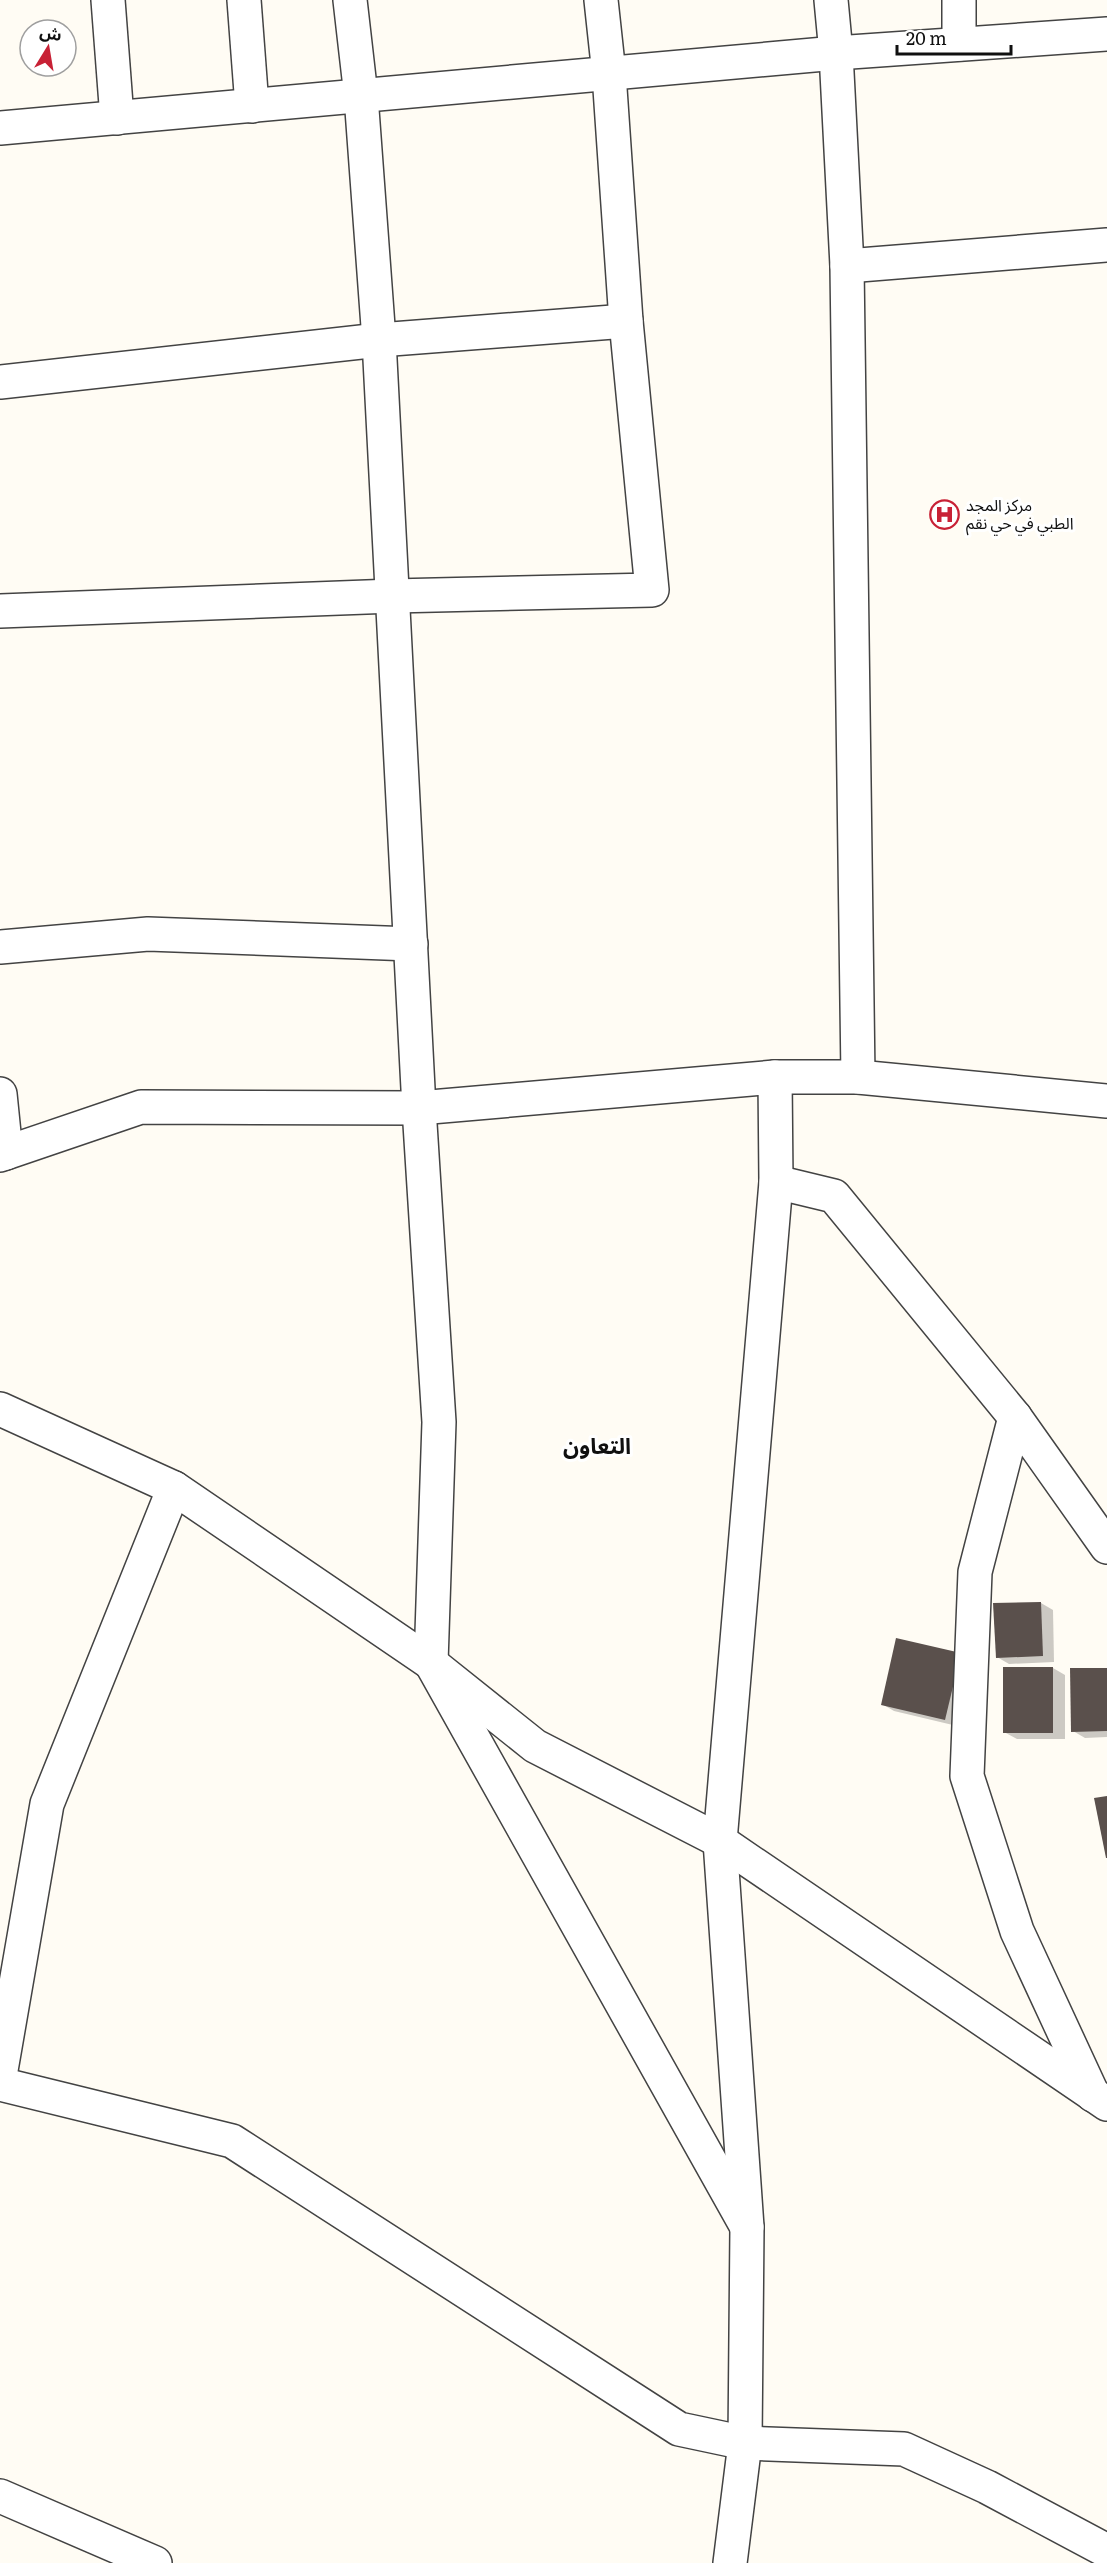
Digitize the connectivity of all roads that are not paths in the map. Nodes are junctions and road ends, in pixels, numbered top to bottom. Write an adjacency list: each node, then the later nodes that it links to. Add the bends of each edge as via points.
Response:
1 (108, 0): 13 (street)
2 (244, 0): 12 (street)
3 (350, 0): 11 (street)
4 (602, 0): 10 (street)
5 (831, 0): 9 (street)
6 (959, 0): 8 (street)
7 (1107, 34): 8 (street)
8 (959, 45): 9 (street)
9 (837, 53): 10 (street); 16 (street)
10 (609, 74): 11 (street); 17 (street)
11 (362, 96): 12 (street); 18 (street)
12 (252, 106): 13 (street)
13 (117, 118): 14 (street)
14 (0, 128)
15 (1107, 245): 16 (street)
16 (848, 266): 25 (street)
17 (626, 321): 18 (street); 20 (street, via 652,590)
18 (379, 340): 19 (street); 20 (street)
19 (0, 382)
20 (393, 596): 21 (street); 22 (street)
21 (0, 611)
22 (411, 944): 23 (street, via 148,934); 28 (street)
23 (0, 947)
24 (775, 1077): 25 (street); 28 (street); 30 (street)
25 (858, 1077): 27 (street)
26 (0, 1094): 29 (street)
27 (1107, 1101)
28 (419, 1108): 29 (street, via 141,1107); 35 (street, via 439,1422)
29 (3, 1154)
30 (776, 1182): 32 (street, via 834,1196); 36 (street)
31 (0, 1409): 33 (street)
32 (1015, 1417): 34 (street); 39 (street, via 975,1572 967,1776 1017,1931)
33 (174, 1488): 35 (street); 37 (street, via 47,1804)
34 (1107, 1547)
35 (431, 1663): 36 (street, via 535,1746); 40 (street)
36 (720, 1841): 39 (street); 40 (street)
37 (0, 2076)
38 (0, 2084): 41 (street, via 232,2141 679,2429)
39 (1100, 2101)
40 (747, 2227): 41 (street)
41 (745, 2443): 43 (street, via 904,2449 987,2487); 45 (street)
42 (0, 2496): 44 (street)
43 (1107, 2551)
44 (155, 2563)
45 (730, 2563)

